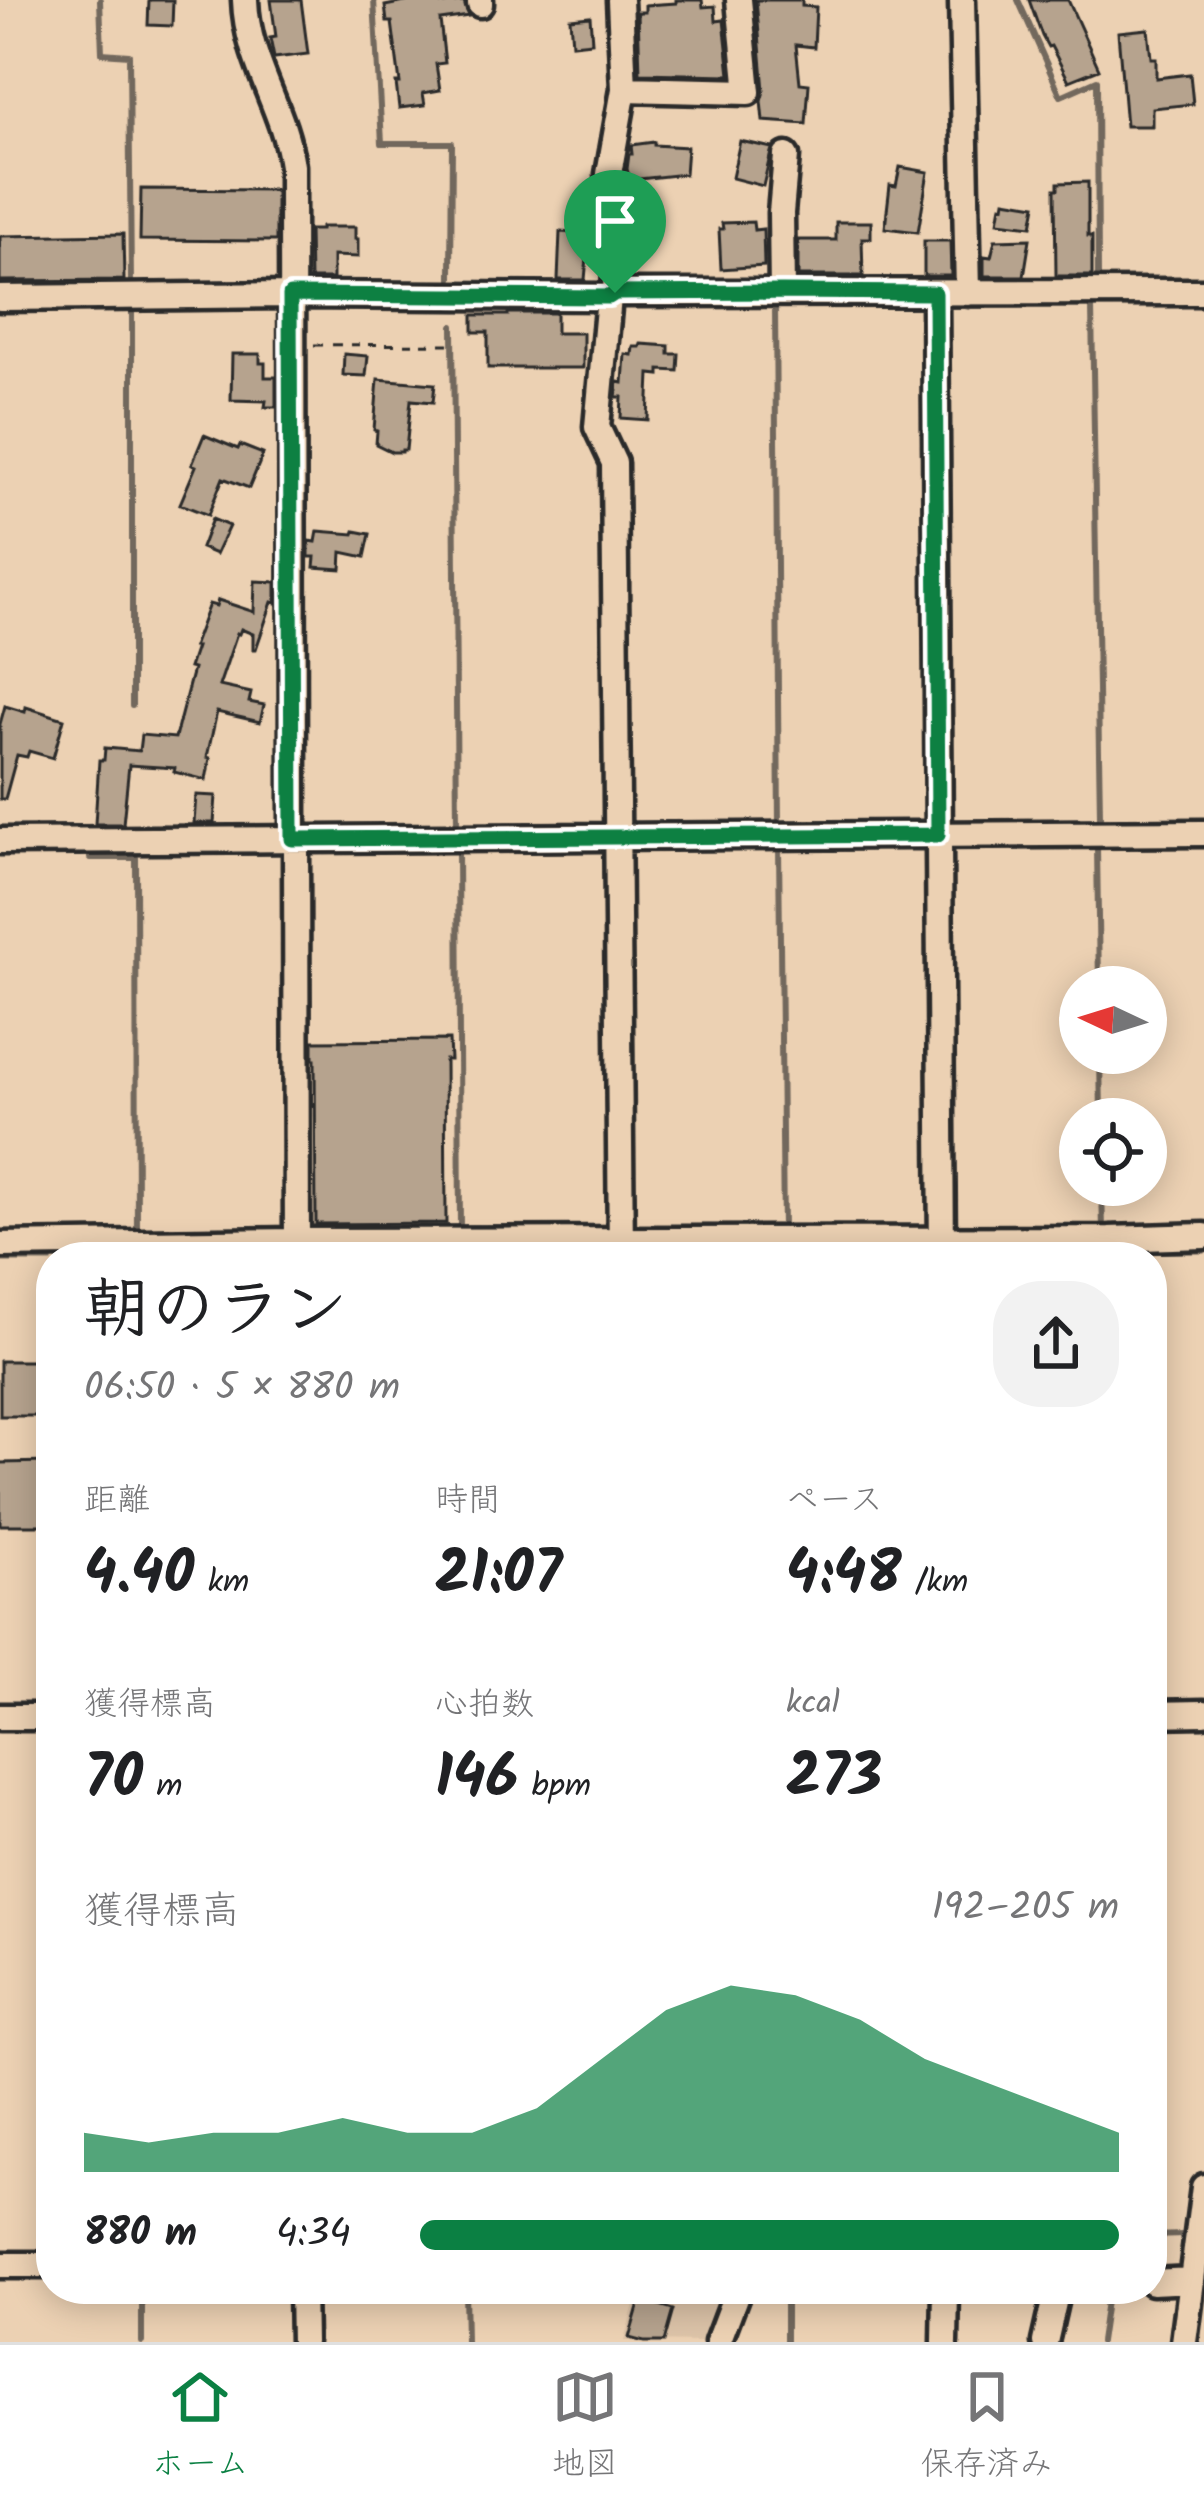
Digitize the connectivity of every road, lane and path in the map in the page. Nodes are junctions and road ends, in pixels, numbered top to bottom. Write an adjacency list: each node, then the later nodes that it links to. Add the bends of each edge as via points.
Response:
1 (245, 0): 11 (street, via 250,41 292,166)
2 (620, 0): 5 (street)
3 (739, 0): 5 (street, via 748,92)
4 (962, 0): 10 (street)
5 (624, 89): 12 (street, via 609,174 619,196)
6 (786, 156): 7 (street)
7 (782, 292): 9 (street); 12 (street)
8 (1204, 292): 10 (street)
9 (935, 293): 10 (street); 17 (street)
10 (968, 293)
11 (290, 295): 12 (street); 13 (street); 15 (street)
12 (612, 295): 18 (street, via 597,427 614,463)
13 (0, 298)
14 (450, 344): 15 (path)
15 (291, 345): 19 (street)
16 (1204, 833): 17 (street)
17 (938, 835): 18 (street); 24 (street)
18 (617, 836): 19 (street); 23 (street)
19 (294, 839): 20 (street); 22 (street)
20 (0, 841)
21 (1204, 1236): 25 (street)
22 (296, 1242)
23 (621, 1242)
24 (942, 1242)
25 (1059, 1242)
26 (0, 1245): 27 (street)
27 (36, 1245)
28 (1204, 1713): 29 (street)
29 (1167, 1714)
30 (0, 1717): 31 (street)
31 (36, 1717)
32 (1204, 2186): 35 (street)
33 (0, 2265): 34 (street)
34 (36, 2265)
35 (1192, 2279): 36 (street); 41 (street)
36 (1167, 2281)
37 (302, 2304): 42 (street)
38 (732, 2304): 43 (street)
39 (946, 2304): 44 (street)
40 (1054, 2304): 45 (street)
41 (1196, 2309): 46 (street)
42 (303, 2342)
43 (718, 2342)
44 (945, 2342)
45 (1045, 2342)
46 (1184, 2342)

